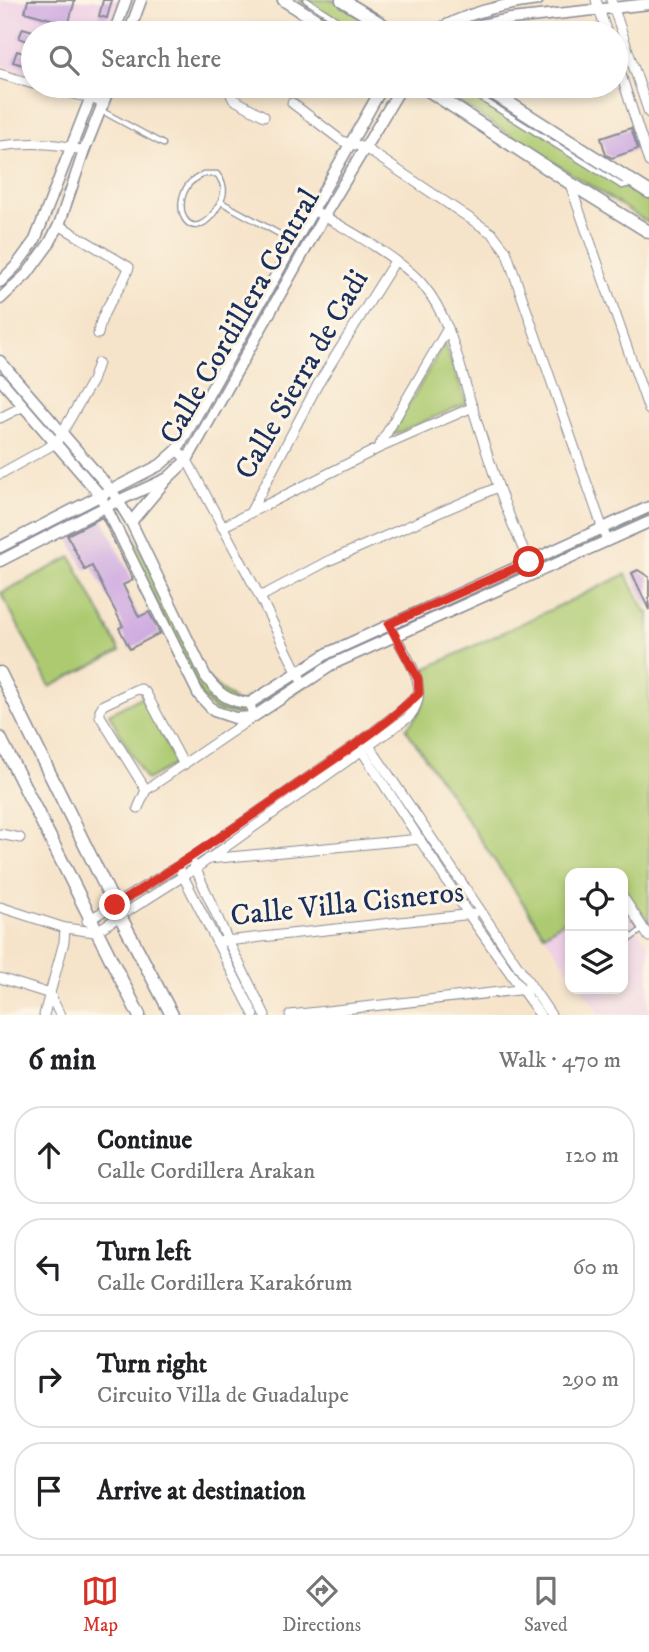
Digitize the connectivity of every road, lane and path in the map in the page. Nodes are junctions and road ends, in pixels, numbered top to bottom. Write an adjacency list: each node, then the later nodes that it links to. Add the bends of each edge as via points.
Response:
1 (126, 0): 13 (street)
2 (141, 0): 14 (street)
3 (284, 0): 11 (main road)
4 (306, 0): 16 (lane)
5 (342, 0): 17 (main road)
6 (538, 0): 7 (street)
7 (509, 2): 12 (street); 18 (street)
8 (612, 4): 9 (street); 10 (street); 20 (street)
9 (649, 4)
10 (598, 5): 12 (street)
11 (314, 19): 15 (main road)
12 (511, 19): 19 (street)
13 (118, 21)
14 (133, 21)
15 (317, 21)
16 (338, 21)
17 (377, 21)
18 (455, 21)
19 (501, 21)
20 (619, 21)
21 (628, 44): 24 (street)
22 (0, 74): 23 (street)
23 (21, 80)
24 (645, 86): 36 (street)
25 (91, 98): 35 (street); 41 (street)
26 (105, 98): 35 (street)
27 (233, 98): 37 (street)
28 (376, 98): 38 (street, Calle Cordillera Central)
29 (395, 98): 42 (street, Calle Cordillera Central)
30 (440, 98): 45 (main road)
31 (480, 98): 46 (lane, via 622,186)
32 (501, 98): 46 (main road)
33 (628, 98): 44 (street)
34 (292, 103): 38 (street, via 342,141)
35 (102, 107): 39 (lane); 43 (street)
36 (649, 113)
37 (264, 116)
38 (352, 143): 42 (street); 49 (street, Calle Cordillera Central)
39 (163, 144)
40 (0, 146): 41 (street)
41 (72, 147): 43 (street); 55 (street, via 35,240)
42 (365, 148): 49 (street, Calle Cordillera Central); 83 (street, via 500,241)
43 (84, 151): 50 (street)
44 (649, 162)
45 (570, 183): 51 (main road); 65 (street)
46 (634, 183): 47 (main road)
47 (649, 192)
48 (221, 202): 48 (lane, via 223,182 217,174 203,174 189,184 181,201 183,215 198,227); 52 (lane)
49 (318, 213): 52 (street, Calle Cordillera Central); 53 (street); 56 (street, Calle Cordillera Central)
50 (59, 225): 57 (street, via 27,274); 59 (street, via 130,267 100,320)
51 (649, 232)
52 (295, 242): 54 (street, Calle Cordillera Central)
53 (395, 261): 58 (street, via 422,283); 79 (street, Calle Sierra de Cadi, via 318,384)
54 (273, 281): 56 (street); 70 (street, Calle Cordillera Central)
55 (0, 282)
56 (284, 287): 71 (street, Calle Cordillera Central)
57 (0, 299)
58 (448, 328): 64 (street); 69 (street)
59 (98, 334)
60 (0, 361): 67 (street)
61 (98, 363): 67 (street)
62 (0, 379): 63 (street)
63 (22, 407): 66 (street); 68 (street)
64 (472, 407): 69 (street); 74 (street)
65 (649, 410)
66 (0, 418)
67 (63, 433): 68 (street); 76 (street)
68 (56, 443): 72 (street); 75 (street)
69 (377, 449): 79 (street)
70 (177, 450): 71 (street); 76 (street, Calle Cordillera Central)
71 (187, 460): 73 (street, Calle Cordillera Central); 82 (street)
72 (0, 474)
73 (168, 478): 76 (street, Calle Cordillera Central); 81 (street)
74 (499, 487): 87 (street); 89 (street, via 326,562)
75 (100, 495): 76 (street, Calle Cordillera Central); 77 (street); 85 (street, Calle Cordillera Central)
76 (115, 496): 77 (street, Calle Cordillera Central); 81 (street)
77 (107, 506): 86 (street, Calle Cordillera Central); 96 (street, via 200,695 214,711 235,718)
78 (649, 508): 83 (street)
79 (251, 511): 82 (street)
80 (649, 522): 84 (street)
81 (131, 523): 95 (street, via 206,677 224,697)
82 (222, 527): 89 (street)
83 (602, 527): 84 (street); 87 (street)
84 (607, 541): 88 (street)
85 (0, 547)
86 (0, 561)
87 (529, 562): 88 (street); 90 (street)
88 (535, 573): 91 (street)
89 (260, 597): 93 (street)
90 (389, 624): 91 (street); 93 (street)
91 (394, 635): 94 (street); 98 (street, via 418,679 416,708 410,717)
92 (0, 673): 111 (main road)
93 (297, 673): 94 (street); 95 (street)
94 (303, 684): 96 (street)
95 (250, 703): 96 (street)
96 (253, 717): 99 (street)
97 (0, 738): 117 (main road)
98 (363, 744): 104 (street); 105 (street); 106 (street)
99 (184, 765): 100 (street); 100 (street, via 146,693 135,690 103,705 100,716)
100 (146, 790): 101 (street)
101 (138, 808)
102 (0, 834): 103 (street)
103 (20, 838)
104 (429, 838): 105 (street); 114 (street)
105 (418, 839): 106 (street); 115 (street)
106 (204, 855): 107 (street); 109 (street)
107 (190, 859): 108 (street); 109 (street)
108 (178, 867): 110 (street); 111 (street)
109 (196, 868): 110 (street); 125 (street)
110 (184, 876): 116 (street); 124 (street)
111 (115, 905): 116 (main road); 117 (street)
112 (628, 905): 122 (street)
113 (0, 908): 118 (street)
114 (482, 913): 115 (street, Calle Villa Cisneros); 127 (street)
115 (469, 915): 125 (street, Calle Villa Cisneros); 127 (street)
116 (121, 918): 121 (street); 132 (main road)
117 (89, 919): 119 (street); 121 (main road)
118 (65, 928): 119 (street); 128 (street)
119 (78, 930): 121 (street)
120 (625, 931): 123 (lane)
121 (95, 932): 131 (main road)
122 (646, 932): 123 (lane)
123 (629, 939)
124 (217, 942): 125 (street, Calle Villa Cisneros); 133 (street)
125 (229, 943): 134 (street)
126 (0, 978): 128 (street)
127 (528, 989): 135 (street); 136 (street); 137 (street)
128 (50, 994): 129 (street); 130 (street)
129 (44, 1015)
130 (60, 1015)
131 (139, 1015)
132 (172, 1015)
133 (254, 1015)
134 (265, 1015)
135 (290, 1015)
136 (540, 1015)
137 (551, 1015)

